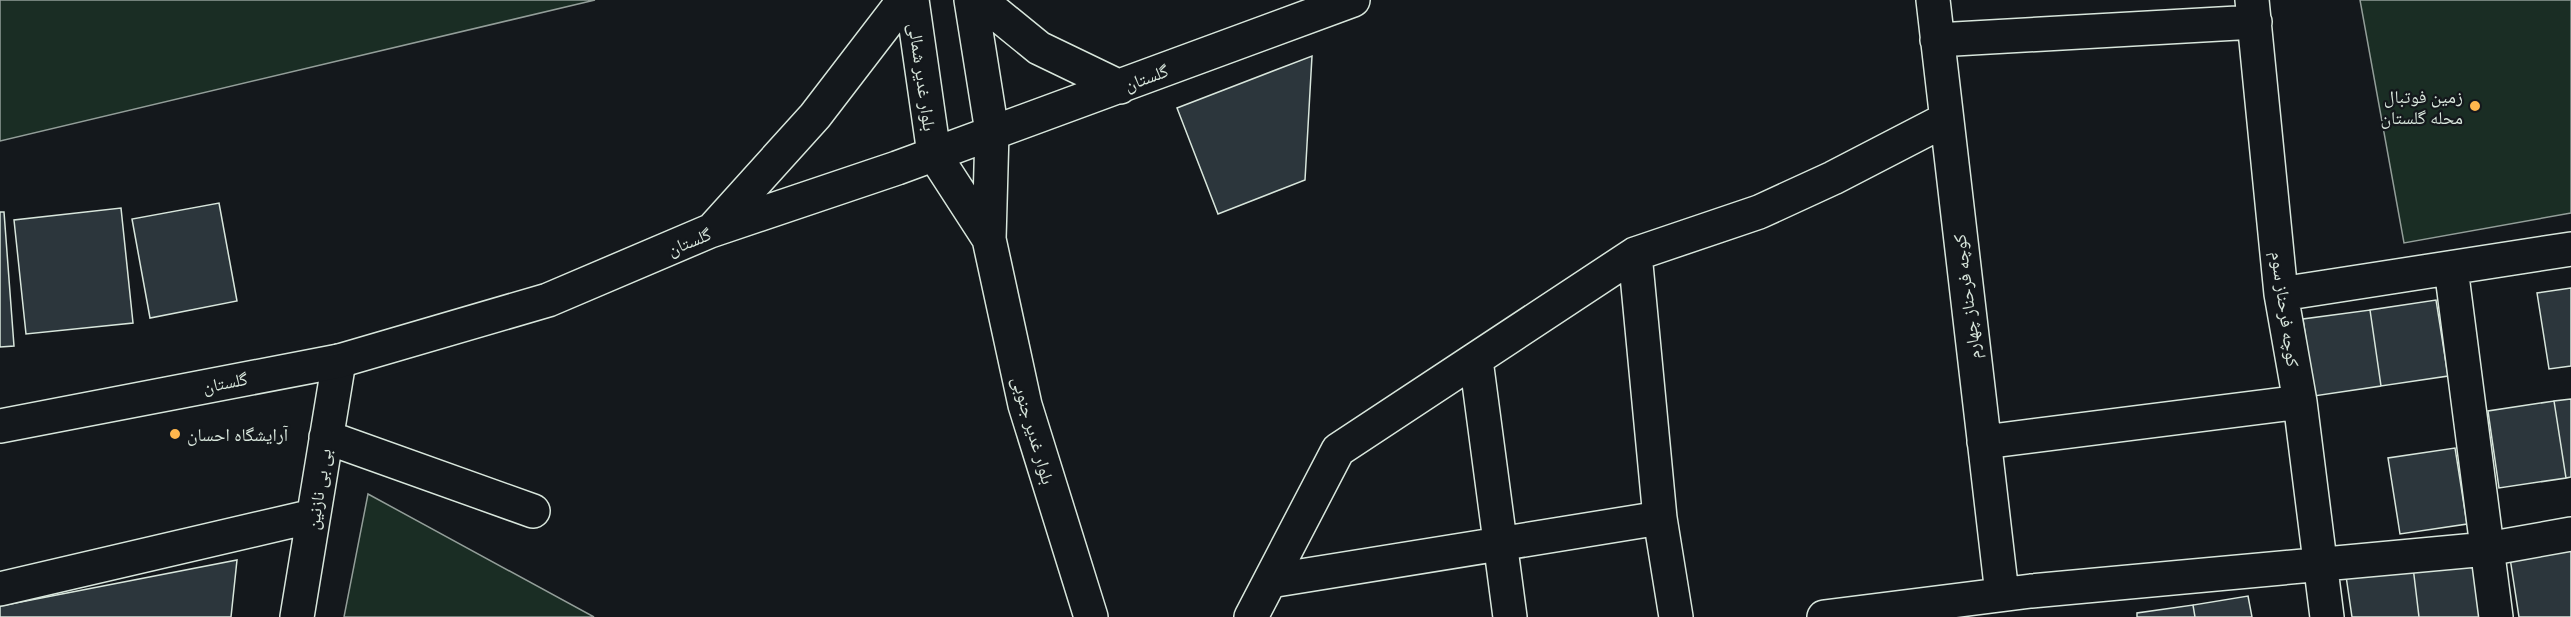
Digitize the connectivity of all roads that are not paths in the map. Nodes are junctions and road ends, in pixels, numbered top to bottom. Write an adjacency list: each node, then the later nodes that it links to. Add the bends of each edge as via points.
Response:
1 (904, 0): 13 (street, via 815,116)
2 (912, 0): 12 (street, بلوار غدیر شمالی)
3 (971, 0): 11 (street)
4 (980, 0): 9 (street, via 1039,48)
5 (1353, 0): 9 (street, گلستان)
6 (1933, 0): 8 (street, کوچه فرحناز چهارم)
7 (2254, 11): 8 (street); 18 (street, کوچه فرحناز سوم)
8 (1937, 40): 10 (street, کوچه فرحناز چهارم)
9 (1120, 87): 11 (street, گلستان)
10 (1945, 120): 16 (street, via 1759,212); 24 (street, کوچه فرحناز چهارم)
11 (992, 132): 12 (street, گلستان); 14 (street, بلوار غدیر جنوبی)
12 (934, 154): 13 (street, گلستان); 14 (street, بلوار غدیر جنوبی)
13 (710, 231): 20 (street, گلستان, via 548,300)
14 (989, 239): 36 (street, بلوار غدیر جنوبی, via 1025,405)
15 (2571, 249): 17 (street)
16 (1635, 254): 19 (street); 27 (street)
17 (2451, 268): 18 (street); 30 (street)
18 (2281, 294): 21 (street, کوچه فرحناز سوم)
19 (1476, 360): 29 (street); 32 (street, via 1338,450)
20 (339, 361): 22 (street, گلستان); 23 (street, بی بی نازنین)
21 (2300, 402): 24 (street); 31 (street, کوچه فرحناز سوم)
22 (3, 424)
23 (326, 437): 25 (street); 26 (street, بی بی نازنین)
24 (1984, 442): 34 (street, کوچه فرحناز چهارم)
25 (533, 511)
26 (314, 516): 33 (street); 35 (street, بی بی نازنین)
27 (1660, 518): 29 (street); 39 (street)
28 (2571, 534): 30 (street)
29 (1500, 544): 32 (street); 38 (street)
30 (2487, 549): 31 (street); 42 (street)
31 (2319, 565): 34 (street); 41 (street, کوچه فرحناز سوم)
32 (1270, 581): 37 (street)
33 (0, 590)
34 (2023, 601): 40 (street)
35 (297, 617)
36 (1091, 617)
37 (1251, 617)
38 (1510, 617)
39 (1676, 617)
40 (1824, 617)
41 (2327, 617)
42 (2496, 617)

